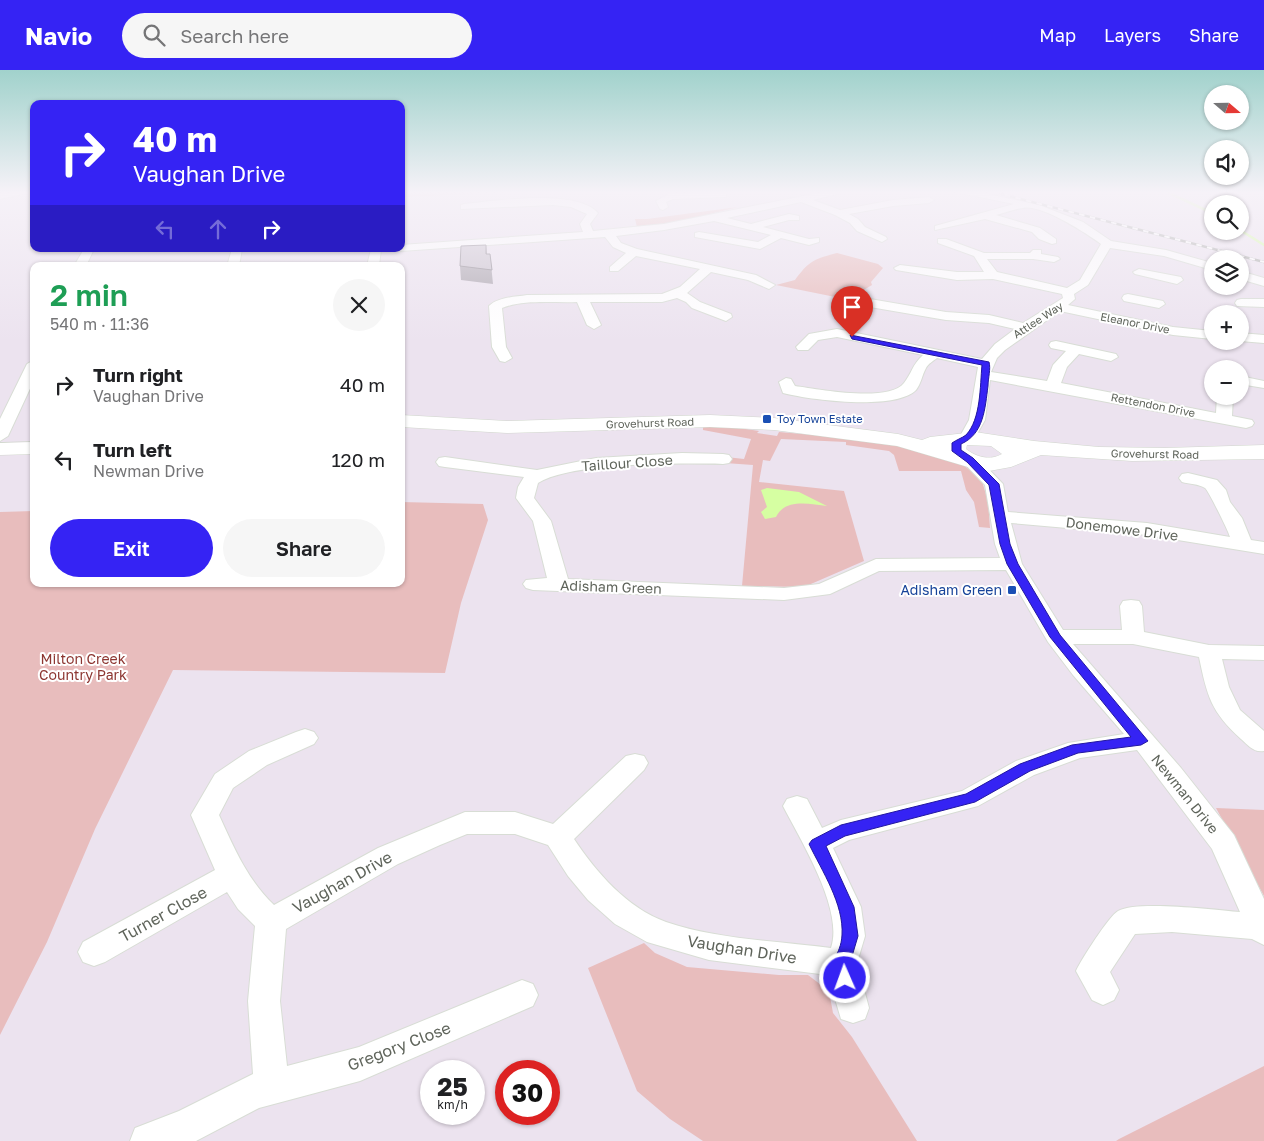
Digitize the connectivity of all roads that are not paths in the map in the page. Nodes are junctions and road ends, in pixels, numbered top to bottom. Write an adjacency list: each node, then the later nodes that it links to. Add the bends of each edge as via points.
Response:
1 (488, 242): 8 (street)
2 (615, 242): 9 (street)
3 (738, 242): 4 (street, via 760,246)
4 (767, 242)
5 (945, 242): 10 (street, via 975,251)
6 (1105, 242): 7 (street)
7 (1108, 244): 12 (street, via 1144,248); 26 (street, Attlee Way, via 1082,286)
8 (405, 248)
9 (634, 252): 15 (street); 17 (street)
10 (980, 256): 13 (street, via 1035,254); 21 (street, via 984,266)
11 (928, 258): 18 (street)
12 (1186, 259): 14 (street); 20 (street, via 1155,268)
13 (1054, 260)
14 (1204, 265)
15 (709, 268): 25 (street, via 752,277); 27 (street, via 690,288)
16 (900, 268): 18 (street)
17 (614, 269)
18 (914, 269): 21 (street, via 957,276)
19 (1140, 272): 20 (street)
20 (1154, 274): 23 (street)
21 (994, 275): 26 (street)
22 (1249, 278): 24 (street)
23 (1177, 280)
24 (1264, 282)
25 (769, 285)
26 (1068, 292): 35 (street, Attlee Way, via 1069,299)
27 (678, 294): 29 (street, via 662,298); 36 (street)
28 (1128, 298): 30 (street)
29 (583, 299): 38 (street); 48 (street, via 527,299 495,306 500,346)
30 (1142, 301): 34 (street); 37 (street)
31 (1264, 302): 33 (street)
32 (856, 303): 39 (street, via 953,316 975,314)
33 (1241, 303)
34 (1159, 304)
35 (1059, 307): 37 (street, Eleanor Drive); 39 (street, Attlee Way)
36 (726, 317)
37 (1127, 321): 40 (street, Eleanor Drive)
38 (594, 325)
39 (1028, 328): 49 (street, Attlee Way, via 1002,344)
40 (1204, 334)
41 (1249, 338): 42 (street)
42 (1264, 339)
43 (825, 344): 46 (street, Rettendon Drive, via 806,344 822,335 837,333)
44 (1056, 345): 45 (street)
45 (1076, 350): 47 (street); 53 (street, via 1060,365)
46 (932, 355): 49 (street, Rettendon Drive); 54 (street, via 920,365 910,387 895,395 841,396)
47 (1111, 357)
48 (505, 358)
49 (985, 370): 53 (street, Rettendon Drive); 58 (street)
50 (30, 377): 62 (street)
51 (1249, 381): 52 (street)
52 (1260, 385)
53 (1052, 386): 55 (street, Rettendon Drive)
54 (787, 389)
55 (1082, 392): 57 (street); 59 (street, Rettendon Drive)
56 (1225, 405): 59 (street)
57 (1079, 407)
58 (980, 413): 65 (street); 66 (street)
59 (1224, 419): 61 (street, Rettendon Drive)
60 (405, 421): 65 (street, Grovehurst Road, via 507,428 737,422 818,429)
61 (1246, 423)
62 (0, 436)
63 (30, 448): 64 (street)
64 (0, 449)
65 (965, 449): 66 (street, Grovehurst Road, via 989,464); 72 (street)
66 (1005, 451): 67 (street, Grovehurst Road, via 1158,456); 72 (street)
67 (1264, 452)
68 (723, 459): 70 (street, Taillour Close, via 587,465)
69 (456, 468): 70 (street, via 530,473)
70 (533, 478): 78 (street, via 526,488 525,498 542,521)
71 (1188, 478): 74 (street, via 1211,484 1217,490)
72 (994, 484): 73 (street, Newman Drive)
73 (1000, 517): 74 (street, Donemowe Drive, via 1147,529); 76 (street, Newman Drive)
74 (1244, 545): 75 (street, Donemowe Drive)
75 (1264, 548)
76 (1012, 564): 78 (street, Adisham Green, via 876,565 823,590 784,594); 80 (street, Newman Drive)
77 (533, 584): 78 (street, Adisham Green)
78 (559, 585)
79 (1132, 606): 81 (street)
80 (1056, 637): 81 (street); 85 (street, Newman Drive)
81 (1133, 637): 82 (street)
82 (1209, 652): 83 (street); 86 (street, via 1217,687 1230,715)
83 (1264, 652)
84 (305, 738): 91 (street, via 258,758 224,782 205,815)
85 (1141, 741): 90 (street, via 1077,749 1025,768 970,799 841,831); 93 (street, Newman Drive, via 1172,775 1224,843)
86 (1261, 743)
87 (635, 763): 89 (street)
88 (797, 806): 90 (street)
89 (558, 837): 92 (street, Vaughan Drive, via 515,823 465,823 388,856); 95 (street, Vaughan Drive, via 598,891 626,915 658,933 709,946)
90 (817, 844): 95 (street, via 846,907 850,936)
91 (232, 875): 92 (street, via 249,900); 94 (street, Turner Close)
92 (271, 922): 99 (street, via 264,1001)
93 (1263, 930): 96 (street, via 1172,919 1127,920 1092,970)
94 (94, 952)
95 (841, 963): 98 (street)
96 (1104, 990)
97 (522, 995): 99 (street, Gregory Close, via 360,1064)
98 (853, 1008)
99 (272, 1088): 100 (street, Gregory Close, via 252,1092 188,1126)
100 (148, 1141)

